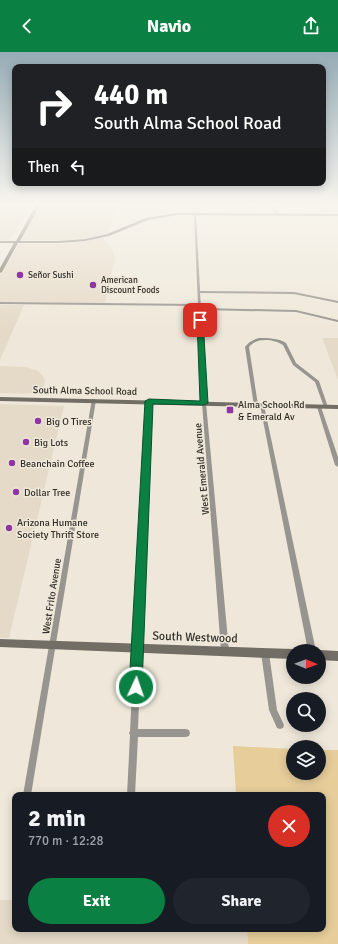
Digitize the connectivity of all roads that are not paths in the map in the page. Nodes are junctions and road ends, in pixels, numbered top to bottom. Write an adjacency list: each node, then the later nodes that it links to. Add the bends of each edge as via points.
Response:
1 (11, 247): 4 (main road)
2 (12, 247): 5 (main road)
3 (197, 247): 6 (street, West Emerald Avenue)
4 (0, 263)
5 (0, 272)
6 (199, 292): 7 (street, via 294,292); 9 (street, West Emerald Avenue)
7 (338, 302)
8 (0, 304): 9 (street)
9 (199, 307): 10 (street, via 296,311); 14 (street, West Emerald Avenue)
10 (338, 321)
11 (0, 399): 12 (main road, South Alma School Road)
12 (94, 400): 13 (main road, South Alma School Road); 21 (street, West Frito Avenue)
13 (149, 401): 14 (main road, South Alma School Road); 22 (street)
14 (204, 403): 15 (main road, South Alma School Road); 23 (street, West Emerald Avenue)
15 (259, 405): 16 (main road, South Alma School Road); 16 (street, via 247,347 252,342 269,340 285,344 294,364 317,382); 20 (street)
16 (322, 407): 17 (main road, South Alma School Road); 18 (street)
17 (338, 408)
18 (338, 465)
19 (0, 643): 21 (main road, South Westwood)
20 (310, 644)
21 (53, 645): 22 (main road, South Westwood); 31 (street, West Frito Avenue)
22 (137, 648): 23 (main road, South Westwood); 29 (street)
23 (225, 652): 24 (main road, South Westwood)
24 (265, 653): 25 (main road, South Westwood); 28 (street, via 273,710)
25 (286, 654)
26 (326, 655): 27 (main road)
27 (338, 656)
28 (280, 725)
29 (133, 733): 30 (street); 32 (street)
30 (186, 733)
31 (28, 792)
32 (131, 792)

